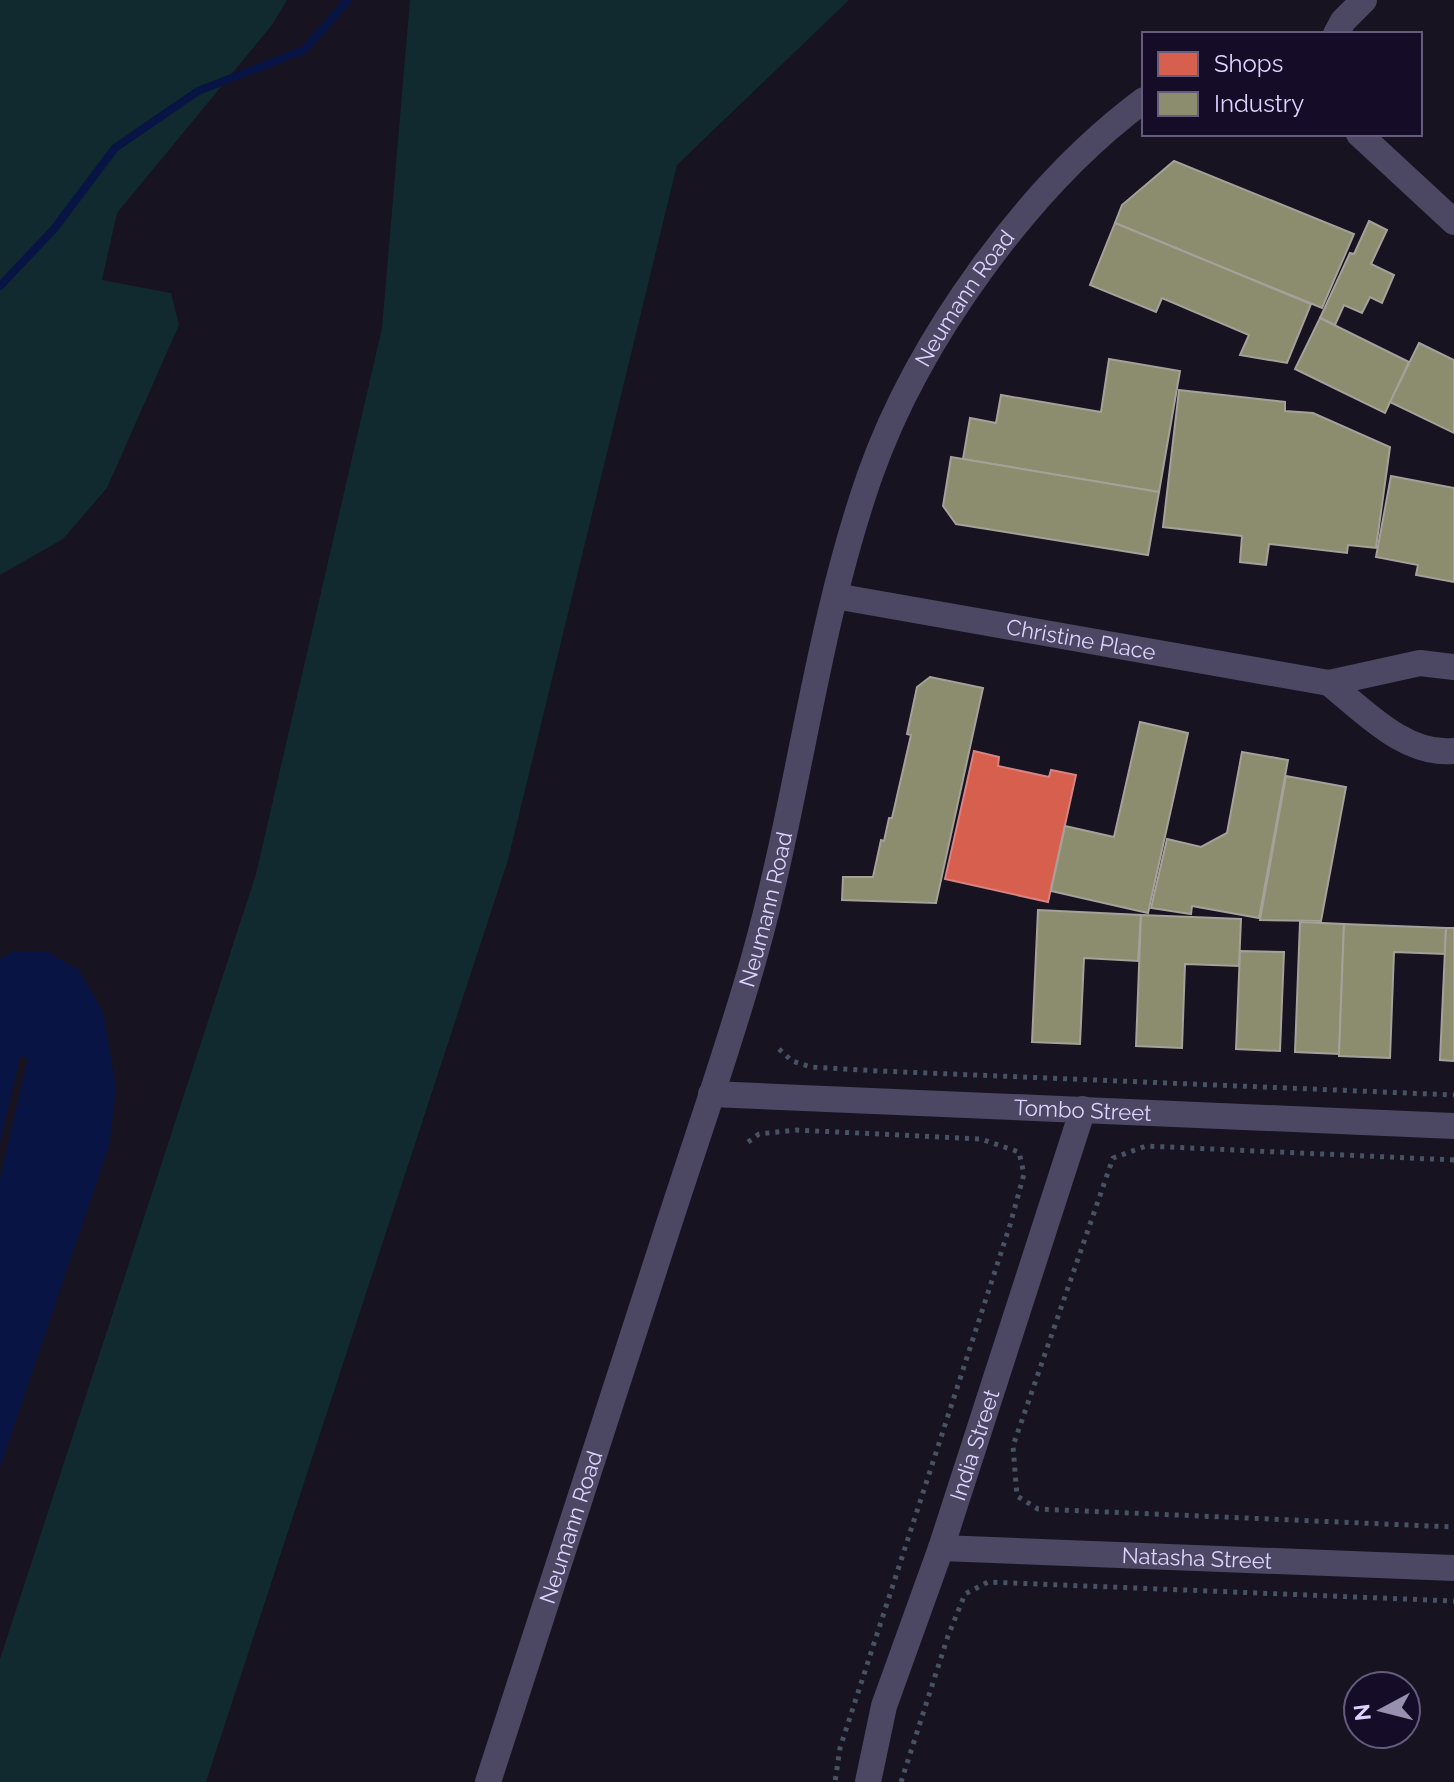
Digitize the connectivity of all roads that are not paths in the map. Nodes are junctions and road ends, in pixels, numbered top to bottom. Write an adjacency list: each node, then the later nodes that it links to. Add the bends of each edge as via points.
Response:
1 (1364, 0): 2 (street)
2 (1337, 32)
3 (1142, 102): 6 (street, Neumann Road, via 1054,183 962,298 902,402 871,474)
4 (1361, 136): 5 (street)
5 (1454, 222)
6 (835, 596): 8 (street, Christine Place); 10 (street, Neumann Road, via 754,957)
7 (1454, 667): 8 (street, Christine Place, via 1420,663)
8 (1329, 683): 9 (street, Christine Place, via 1387,731 1417,746)
9 (1454, 751)
10 (711, 1094): 11 (street, Tombo Street); 15 (street, Neumann Road)
11 (1083, 1109): 12 (street, Tombo Street); 13 (street, India Street)
12 (1454, 1126)
13 (941, 1548): 14 (street, Natasha Street); 16 (street, India Street, via 884,1706)
14 (1454, 1568)
15 (488, 1782)
16 (868, 1782)

